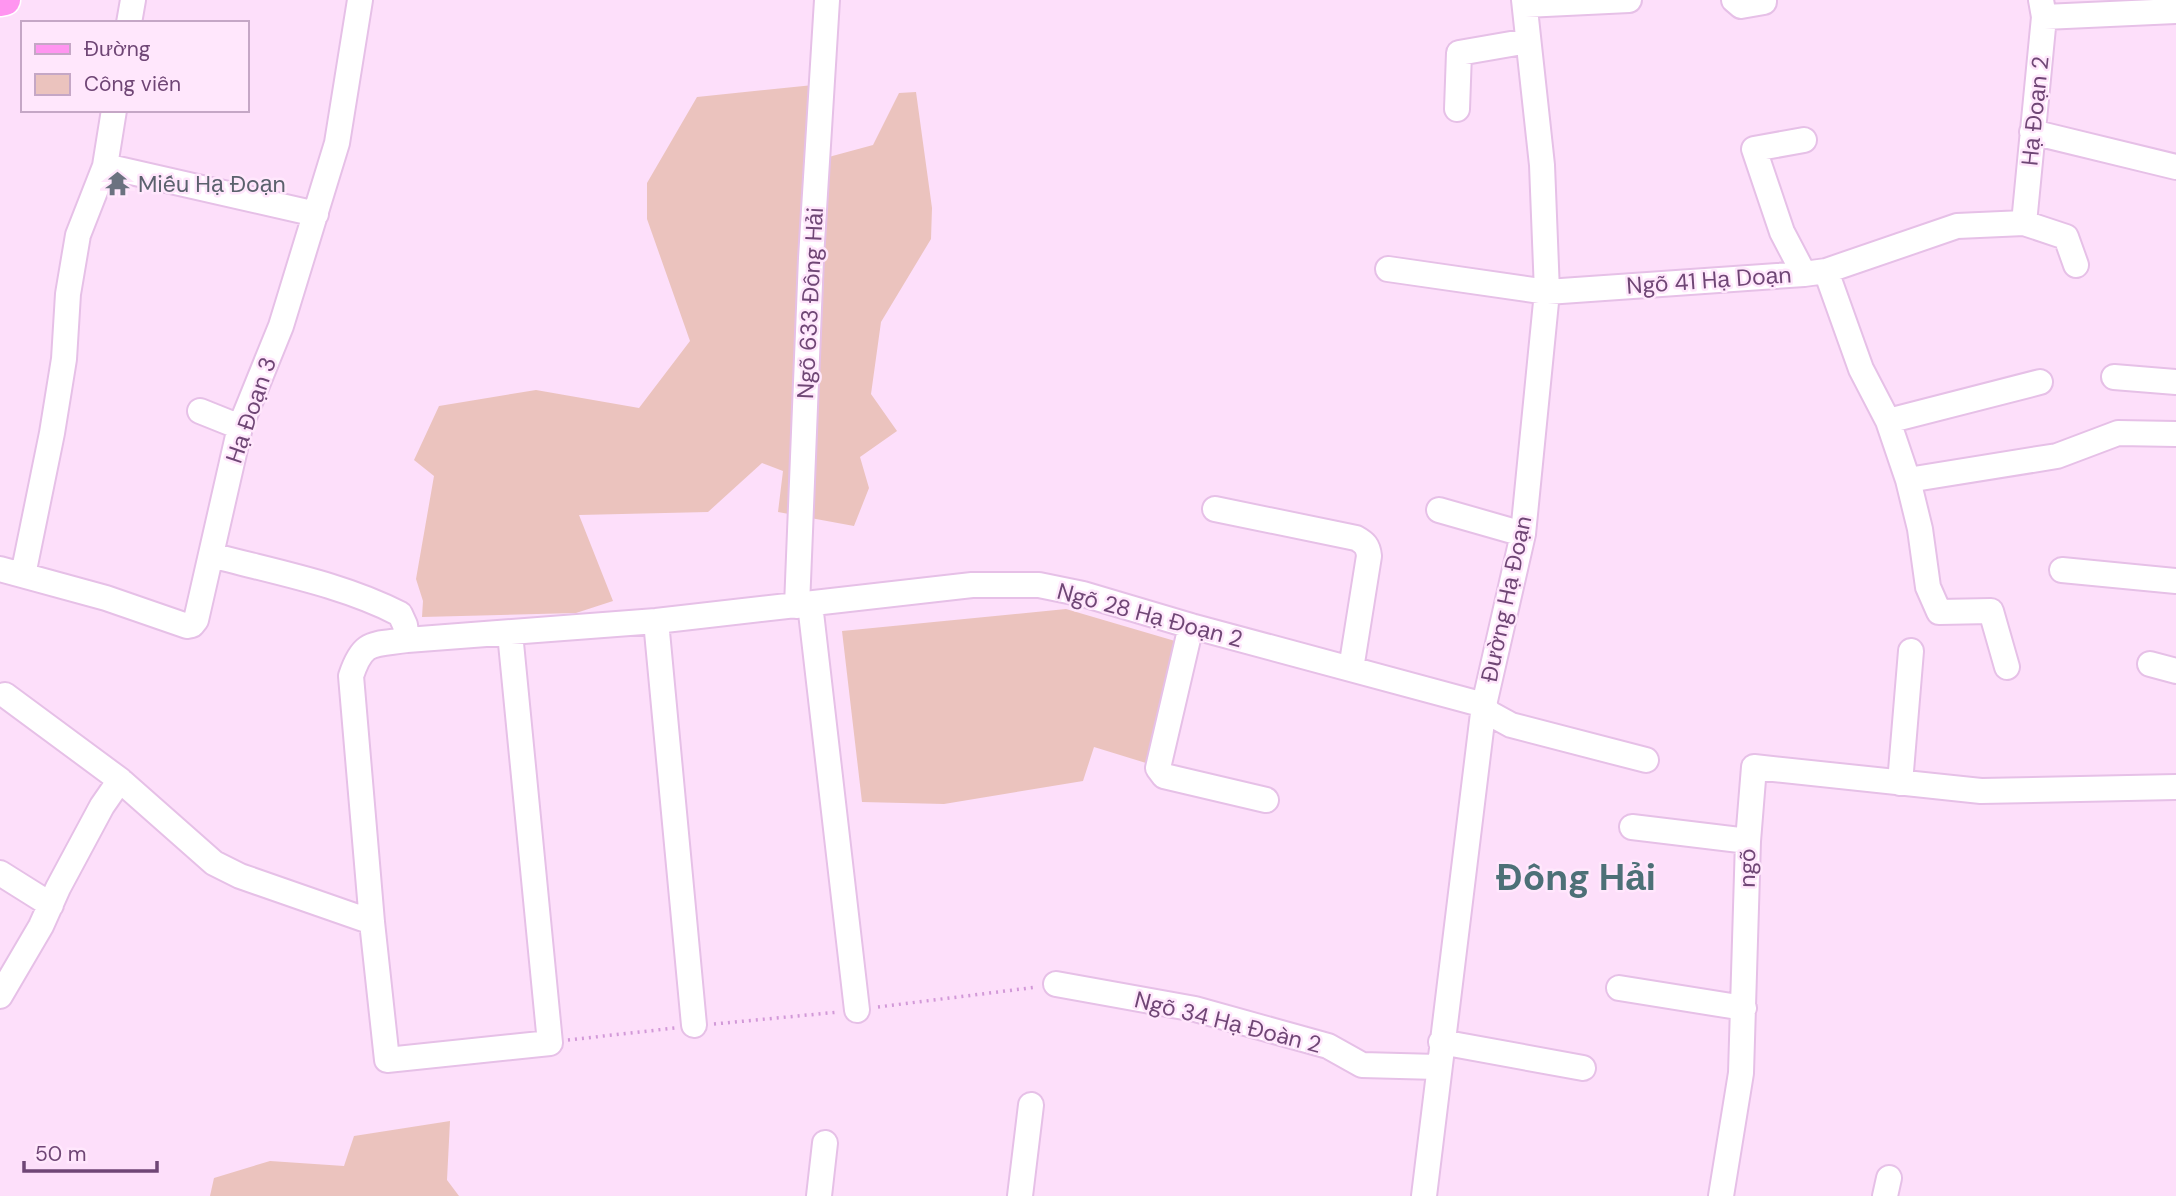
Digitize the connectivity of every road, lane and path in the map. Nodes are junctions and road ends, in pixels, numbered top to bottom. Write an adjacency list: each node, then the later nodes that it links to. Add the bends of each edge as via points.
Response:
1 (5, 0): 8 (main road)
2 (133, 0): 12 (street)
3 (360, 0): 20 (street, Hạ Đoạn 3, via 338,143)
4 (827, 0): 41 (street, Ngõ 633 Đông Hải, via 811,258)
5 (1629, 0): 9 (street)
6 (1734, 0): 7 (street, via 1741,5)
7 (1764, 0)
8 (0, 1)
9 (1525, 2): 13 (street, Đường Hạ Đoạn)
10 (2043, 9): 11 (street); 16 (street, Hạ Đoạn 2)
11 (2176, 11)
12 (129, 21)
13 (1528, 41): 14 (street, via 1459,53); 25 (street, Đường Hạ Đoạn, via 1542,165)
14 (1457, 109)
15 (114, 112): 18 (street)
16 (2032, 132): 19 (street); 21 (street, Hạ Đoạn 2)
17 (1804, 140): 24 (street, via 1754,149 1782,232)
18 (105, 166): 20 (street); 39 (street, via 78,235 52,433)
19 (2176, 167)
20 (316, 214): 31 (street, Hạ Đoạn 3, via 281,326)
21 (2024, 223): 22 (street, via 2066,237); 24 (street, Ngõ 41 Hạ Doạn, via 1957,226)
22 (2076, 265)
23 (1388, 269): 25 (street, Ngõ 41 Hạ Doạn)
24 (1815, 272): 25 (street, Ngõ 41 Hạ Doạn); 30 (street)
25 (1547, 292): 36 (street, Đường Hạ Đoạn)
26 (2114, 377): 28 (street)
27 (2040, 382): 30 (street)
28 (2176, 382)
29 (200, 411): 31 (street)
30 (1888, 421): 33 (street)
31 (240, 427): 37 (street, Hạ Đoạn 3)
32 (2176, 434): 33 (street, via 2118,433 2057,456)
33 (1908, 480): 48 (street, via 1928,587 1938,612 1991,611)
34 (1215, 509): 49 (street, via 1365,542 1369,556)
35 (1439, 510): 36 (street)
36 (1523, 534): 52 (street, Đường Hạ Đoạn)
37 (211, 555): 39 (street, Hạ Đoạn 3, via 196,620 187,626); 45 (street, via 326,586 390,609 400,614)
38 (2062, 570): 40 (street)
39 (11, 572)
40 (2176, 581)
41 (804, 605): 42 (street, Ngõ 28 Hạ Đoạn 2); 43 (street, Ngõ 28 Hạ Đoạn 2, via 972,584 1039,584); 67 (street, Ngõ 633 Đông Hải)
42 (656, 621): 44 (street, Ngõ 28 Hạ Đoạn 2); 68 (street)
43 (1191, 626): 49 (street, Ngõ 28 Hạ Đoạn 2); 57 (street, via 1157,768 1164,776)
44 (510, 633): 45 (street, Ngõ 28 Hạ Đoạn 2); 70 (street)
45 (407, 640): 62 (street, Ngõ 28 Hạ Đoạn 2, via 368,646 351,676)
46 (1911, 651): 55 (street)
47 (2150, 664): 50 (street)
48 (2007, 667)
49 (1351, 669): 52 (street, Ngõ 28 Hạ Đoạn 2)
50 (2176, 671)
51 (5, 695): 54 (street)
52 (1483, 705): 53 (street, via 1511,725); 69 (street, Đường Hạ Đoạn)
53 (1646, 760)
54 (120, 780): 61 (street); 62 (street, via 214,863)
55 (1900, 783): 56 (street, ngõ, via 1981,791); 59 (street, ngõ, via 1754,767)
56 (2176, 788)
57 (1266, 800)
58 (1632, 827): 59 (street)
59 (1748, 841): 66 (street, ngõ)
60 (0, 873): 61 (street)
61 (51, 905): 65 (street)
62 (372, 922): 70 (street, via 387,1060)
63 (1056, 984): 67 (path); 71 (street, Ngõ 34 Hạ Đoàn 2, via 1195,1009 1328,1046 1362,1065)
64 (1619, 988): 66 (street)
65 (0, 996)
66 (1744, 1008): 78 (street, ngõ, via 1741,1073)
67 (857, 1010): 68 (path)
68 (694, 1026): 70 (path)
69 (1441, 1042): 71 (street, Đường Hạ Đoạn); 72 (street)
70 (550, 1043)
71 (1438, 1067): 77 (street, Đường Hạ Đoạn)
72 (1583, 1068)
73 (1031, 1105): 76 (street)
74 (825, 1143): 75 (street)
75 (819, 1196)
76 (1020, 1196)
77 (1424, 1196)
78 (1721, 1196)

